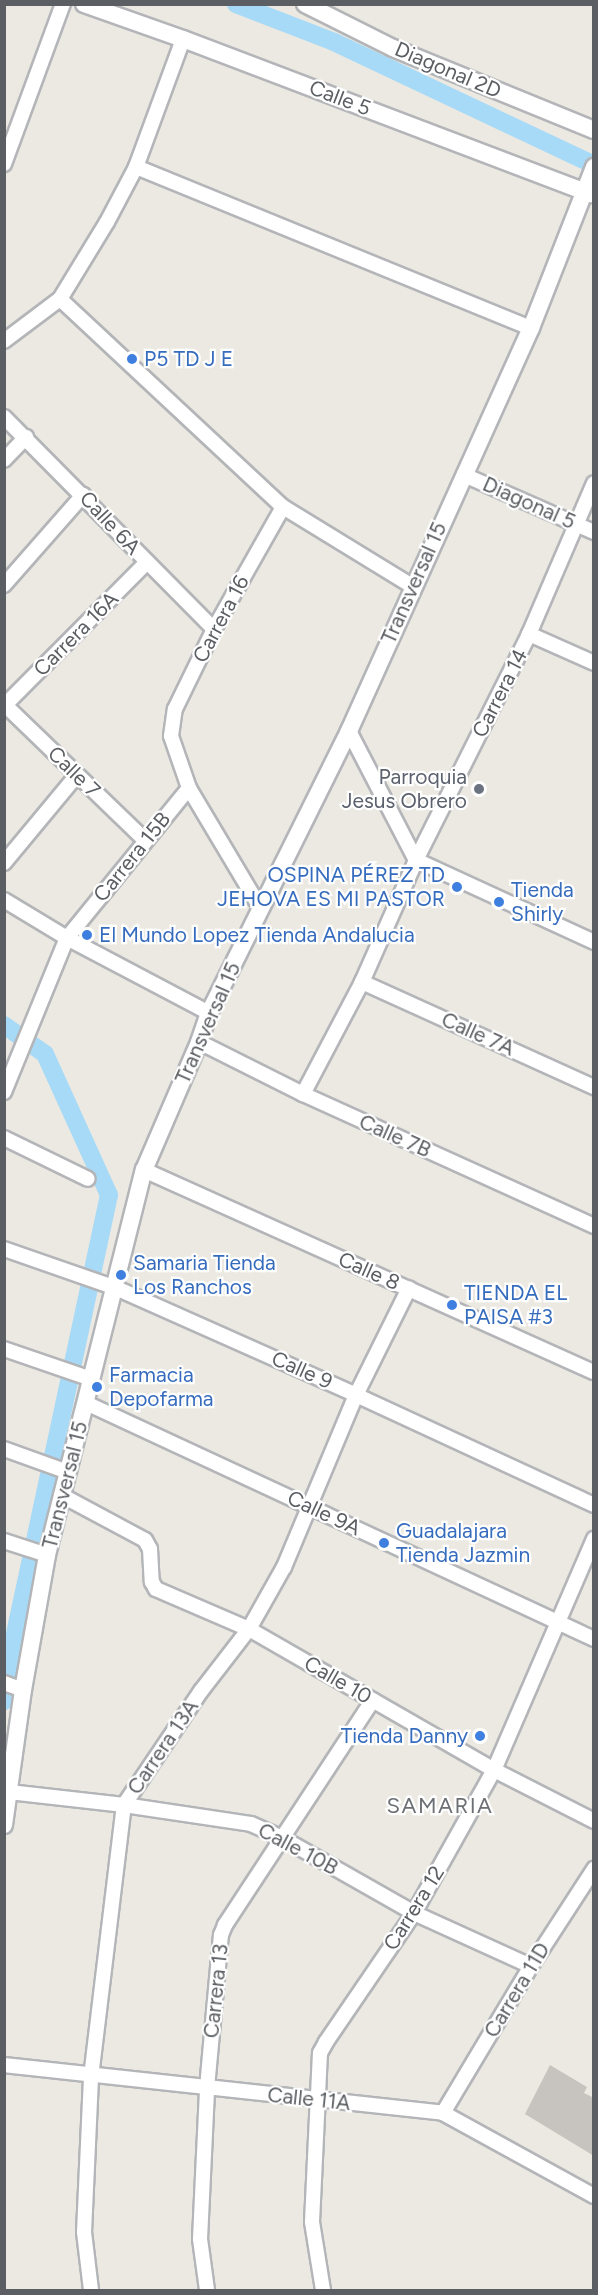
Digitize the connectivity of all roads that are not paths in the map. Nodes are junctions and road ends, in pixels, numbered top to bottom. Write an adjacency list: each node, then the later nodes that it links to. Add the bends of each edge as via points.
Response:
1 (63, 4): 6 (street)
2 (84, 4): 4 (street, Calle 5)
3 (305, 4): 5 (street, Diagonal 2D, via 393,48)
4 (183, 39): 7 (street); 9 (street, Calle 5)
5 (594, 130)
6 (4, 164)
7 (136, 167): 10 (street); 11 (street)
8 (594, 167): 9 (street, Transversal 15)
9 (588, 190): 11 (street, Transversal 15)
10 (60, 299): 12 (street); 19 (street)
11 (531, 328): 16 (street, Transversal 15)
12 (4, 341)
13 (4, 417): 14 (street, Calle 6A)
14 (26, 437): 15 (street); 18 (street, Calle 6A)
15 (4, 460)
16 (464, 475): 20 (street, Diagonal 5); 24 (street, Transversal 15)
17 (594, 483): 20 (street, Carrera 14)
18 (83, 495): 22 (street, Calle 6A); 23 (street)
19 (283, 507): 24 (street); 25 (street, Carrera 16)
20 (577, 525): 21 (street, Diagonal 5); 26 (street, Carrera 14)
21 (594, 532)
22 (147, 562): 25 (street, Calle 6A); 28 (street, Carrera 16A)
23 (4, 585)
24 (412, 586): 29 (street, Transversal 15)
25 (214, 629): 31 (street, Carrera 16, via 175,710 171,735)
26 (530, 634): 27 (street); 33 (street, Carrera 14)
27 (594, 663)
28 (5, 705): 30 (street, Calle 7)
29 (349, 731): 33 (street); 36 (street, Transversal 15)
30 (77, 775): 32 (street, Calle 7); 34 (street)
31 (189, 788): 32 (street, Carrera 15B); 36 (street)
32 (145, 840): 37 (street, Carrera 15B)
33 (416, 860): 38 (street); 39 (street, Carrera 14)
34 (4, 863)
35 (4, 900): 37 (street)
36 (261, 909): 40 (street, Transversal 15)
37 (67, 938): 40 (street); 43 (street, Carrera 15B, via 31,1034)
38 (594, 942)
39 (362, 982): 42 (street, Calle 7A); 44 (street, Carrera 14)
40 (209, 1013): 41 (street, Transversal 15)
41 (200, 1042): 44 (street, Calle 7B); 46 (street, Transversal 15)
42 (594, 1087)
43 (4, 1092)
44 (303, 1094): 48 (street, Calle 7B)
45 (4, 1138): 47 (street)
46 (144, 1170): 50 (street, Transversal 15); 51 (street, Calle 8)
47 (88, 1179)
48 (594, 1226)
49 (4, 1249): 50 (street, Calle 9)
50 (109, 1285): 54 (street, Transversal 15); 55 (street, Calle 9)
51 (409, 1288): 53 (street, Calle 8); 55 (street, Carrera 13A)
52 (4, 1349): 54 (street)
53 (594, 1372)
54 (85, 1376): 56 (street, Transversal 15)
55 (356, 1395): 60 (street, Carrera 13A); 61 (street, Calle 9)
56 (86, 1403): 58 (street, Transversal 15); 60 (street, Calle 9A)
57 (4, 1449): 58 (street)
58 (57, 1468): 59 (street, Transversal 15)
59 (61, 1495): 64 (street, Transversal 15); 66 (street, Calle 10, via 145,1540 156,1589)
60 (308, 1505): 65 (street, Calle 9A); 66 (street, Carrera 13A, via 284,1567)
61 (594, 1505)
62 (594, 1539): 65 (street, Carrera 12)
63 (4, 1541): 64 (street)
64 (38, 1553): 68 (street, Transversal 15)
65 (558, 1623): 67 (street, Calle 9A); 70 (street, Carrera 12)
66 (249, 1629): 69 (street, Calle 10); 72 (street, Carrera 13A, via 201,1691)
67 (594, 1639)
68 (14, 1687): 71 (street, Transversal 15)
69 (373, 1700): 70 (street, Calle 10); 75 (street, Carrera 13)
70 (494, 1770): 73 (street, Calle 10); 77 (street, Carrera 12)
71 (9, 1792): 72 (street, Calle 10B); 74 (street, Transversal 15)
72 (124, 1805): 75 (street, Calle 10B, via 251,1824); 80 (street, Carrera 13A)
73 (594, 1821)
74 (4, 1825)
75 (284, 1839): 77 (street, Calle 10B); 81 (street, Carrera 13, via 221,1935)
76 (594, 1869): 78 (street, Carrera 11D)
77 (414, 1913): 78 (street, Calle 10B); 82 (street, Carrera 12, via 320,2053)
78 (531, 1966): 83 (street, Carrera 11D)
79 (4, 2066): 80 (street, Calle 11A)
80 (91, 2077): 81 (street, Calle 11A); 85 (street, Carrera 13A, via 84,2232)
81 (207, 2088): 82 (street, Calle 11A); 86 (street, Carrera 13, via 200,2239)
82 (318, 2101): 83 (street, Calle 11A); 87 (street, Carrera 12, via 312,2222)
83 (443, 2113): 84 (street, Calle 11A)
84 (594, 2196)
85 (91, 2290)
86 (207, 2290)
87 (323, 2290)

